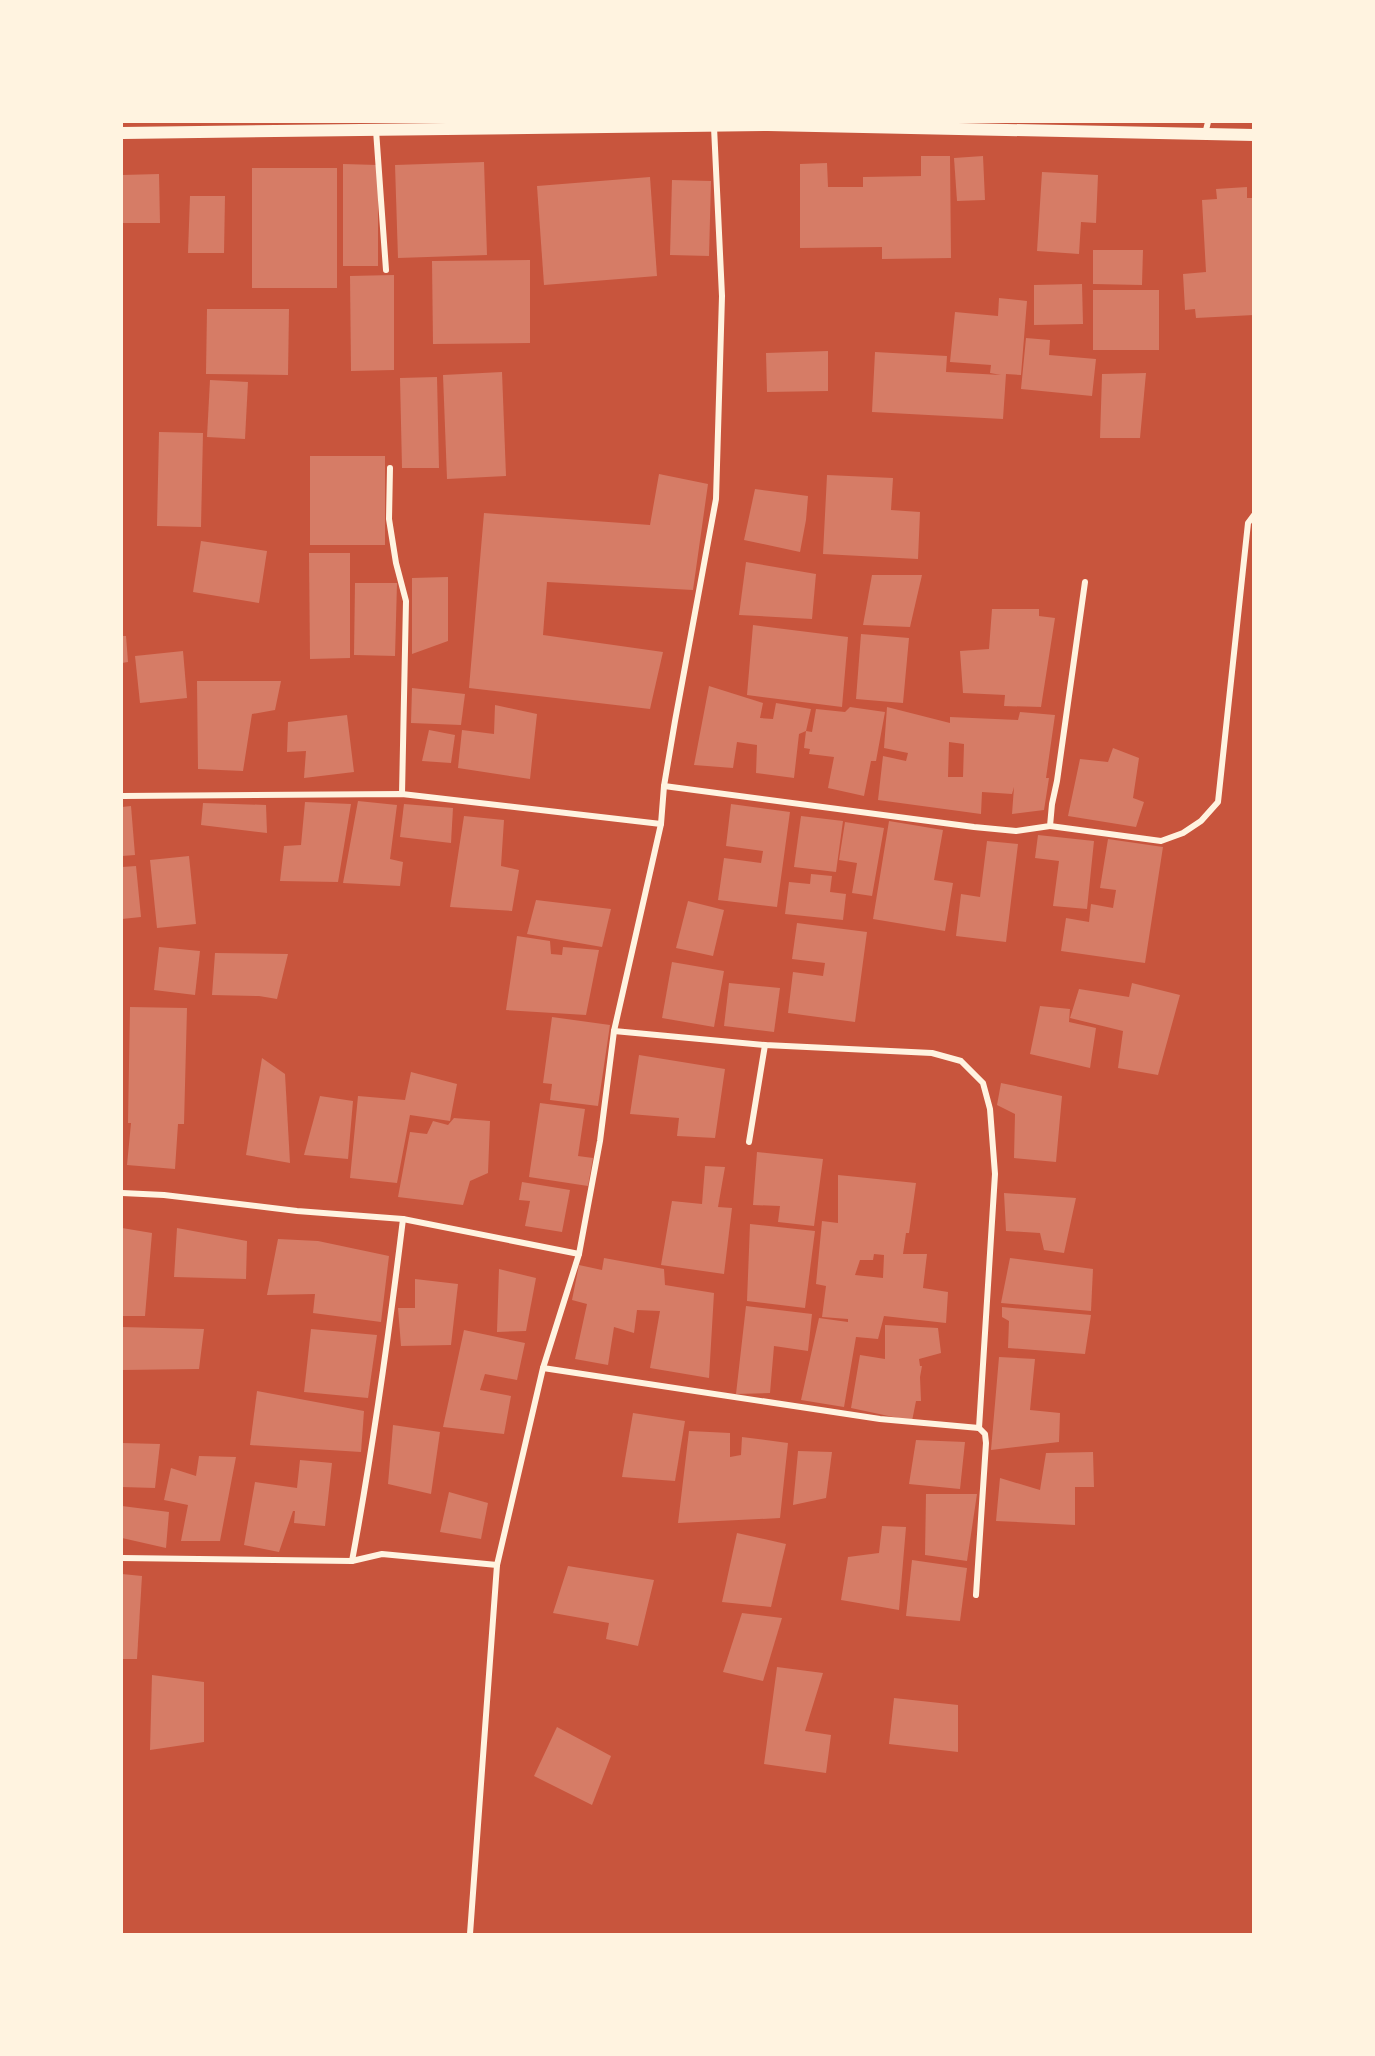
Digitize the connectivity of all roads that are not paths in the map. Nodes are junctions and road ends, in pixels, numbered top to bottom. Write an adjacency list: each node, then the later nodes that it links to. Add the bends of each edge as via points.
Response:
1 (1208, 122): 6 (street)
2 (733, 124): 3 (main road); 6 (main road)
3 (714, 127): 4 (main road); 12 (street, via 722,296 716,499)
4 (376, 130): 5 (main road); 8 (street)
5 (122, 133)
6 (1205, 134): 7 (main road)
7 (1254, 135)
8 (386, 270)
9 (390, 468): 13 (street, via 389,519 406,601)
10 (1254, 515): 16 (street, via 1248,523 1218,802 1202,821 1161,841)
11 (1085, 582): 16 (street)
12 (664, 786): 15 (street); 16 (street, via 974,827 1016,831)
13 (402, 794): 14 (street); 15 (street)
14 (122, 796)
15 (661, 824): 17 (street)
16 (1050, 826)
17 (614, 1031): 18 (street); 22 (street, via 600,1141)
18 (765, 1045): 19 (street); 24 (street, via 932,1053 961,1061 983,1083 990,1109 995,1174)
19 (749, 1142)
20 (122, 1193): 21 (street)
21 (403, 1219): 22 (street); 26 (street)
22 (579, 1254): 23 (street)
23 (543, 1368): 24 (street, via 880,1419); 27 (street)
24 (979, 1428): 28 (street, via 986,1443)
25 (122, 1558): 26 (street)
26 (352, 1561): 27 (street, via 382,1554)
27 (497, 1565): 29 (street)
28 (976, 1595)
29 (470, 1935)

